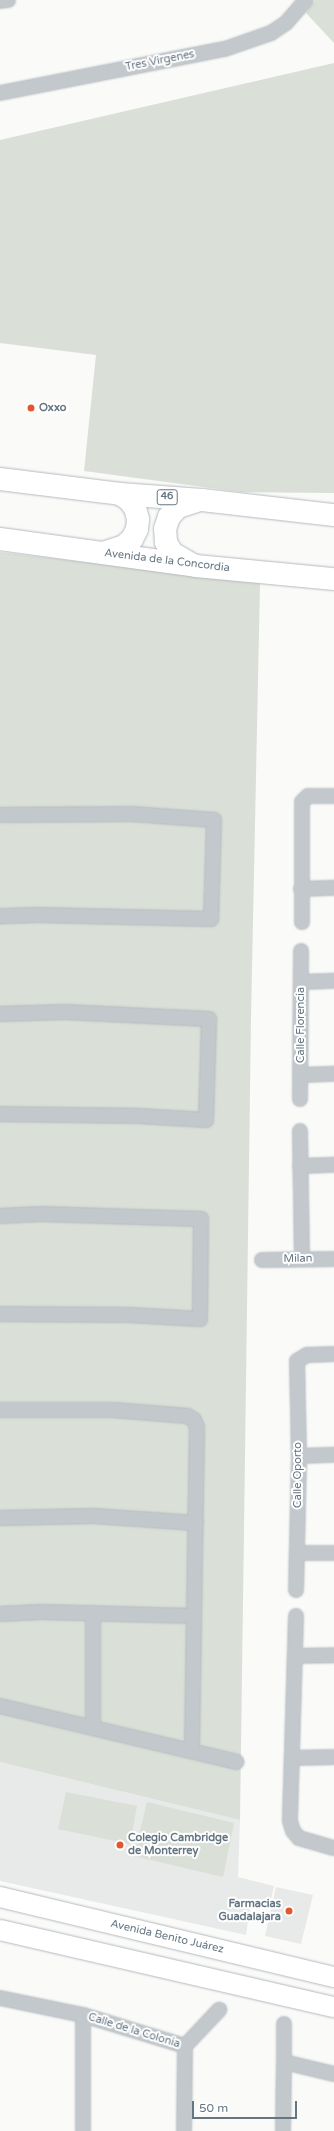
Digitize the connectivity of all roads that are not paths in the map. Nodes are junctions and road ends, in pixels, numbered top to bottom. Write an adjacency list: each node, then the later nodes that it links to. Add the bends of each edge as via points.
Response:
1 (8, 0): 3 (street)
2 (306, 0): 4 (street, Tres Virgenes, via 286,22 271,33 225,48)
3 (0, 1)
4 (0, 93)
5 (0, 480): 6 (main road, 46)
6 (120, 494): 7 (main road, 46); 10 (main road, via 135,508 137,529 132,539 124,546)
7 (202, 500): 8 (main road, 46); 11 (main road, via 178,508 169,517 165,529 166,542 172,553)
8 (334, 515)
9 (0, 539): 10 (main road, Avenida de la Concordia)
10 (103, 553): 11 (main road, Avenida de la Concordia)
11 (196, 566): 12 (main road, Avenida de la Concordia)
12 (334, 579)
13 (334, 796): 16 (street, via 308,796 302,802)
14 (0, 815): 17 (street, via 132,814 214,820 211,919)
15 (334, 888): 16 (street)
16 (302, 889): 18 (street)
17 (0, 916)
18 (302, 922)
19 (302, 951): 21 (street, Calle Florencia)
20 (334, 981): 21 (street)
21 (301, 982): 24 (street, Calle Florencia)
22 (0, 1014): 26 (street, via 65,1012 209,1019 206,1120 139,1116)
23 (334, 1074): 24 (street)
24 (300, 1075): 25 (street, Calle Florencia)
25 (300, 1099)
26 (0, 1114)
27 (300, 1131): 29 (street)
28 (334, 1165): 29 (street)
29 (300, 1166): 31 (street)
30 (0, 1216): 34 (street, via 41,1214 201,1219 200,1319 129,1315)
31 (302, 1259): 32 (street, Milan); 33 (street, Milan)
32 (334, 1259)
33 (262, 1260)
34 (0, 1314)
35 (334, 1354): 38 (street, Calle Oporto, via 306,1355 297,1361)
36 (0, 1410): 40 (street, via 112,1410 188,1416 194,1420 197,1427)
37 (334, 1455): 38 (street)
38 (299, 1456): 41 (street, Calle Oporto)
39 (0, 1518): 40 (street, via 94,1516)
40 (196, 1523): 46 (street)
41 (297, 1553): 42 (street); 43 (street, Calle Oporto)
42 (334, 1553)
43 (296, 1590)
44 (93, 1612): 45 (street); 46 (street); 51 (street)
45 (0, 1614)
46 (194, 1616): 52 (street)
47 (296, 1616): 49 (street)
48 (334, 1655): 49 (street)
49 (295, 1656): 54 (street)
50 (0, 1706): 51 (street)
51 (93, 1728): 52 (street)
52 (192, 1751): 55 (street)
53 (334, 1757): 54 (street)
54 (293, 1758): 56 (street, via 290,1820 293,1831 299,1838)
55 (236, 1762)
56 (334, 1848)
57 (0, 1897): 59 (main road, Avenida Benito Juárez)
58 (0, 1930): 61 (main road)
59 (334, 1978)
60 (0, 1998): 63 (street, Calle de la Colonia)
61 (334, 2007)
62 (219, 2010): 65 (street)
63 (83, 2015): 65 (street, Calle de la Colonia); 68 (street)
64 (284, 2024): 66 (street)
65 (185, 2046): 69 (street, Calle de la Colonia)
66 (284, 2062): 67 (street); 70 (street)
67 (334, 2074)
68 (83, 2131)
69 (184, 2131)
70 (283, 2131)

